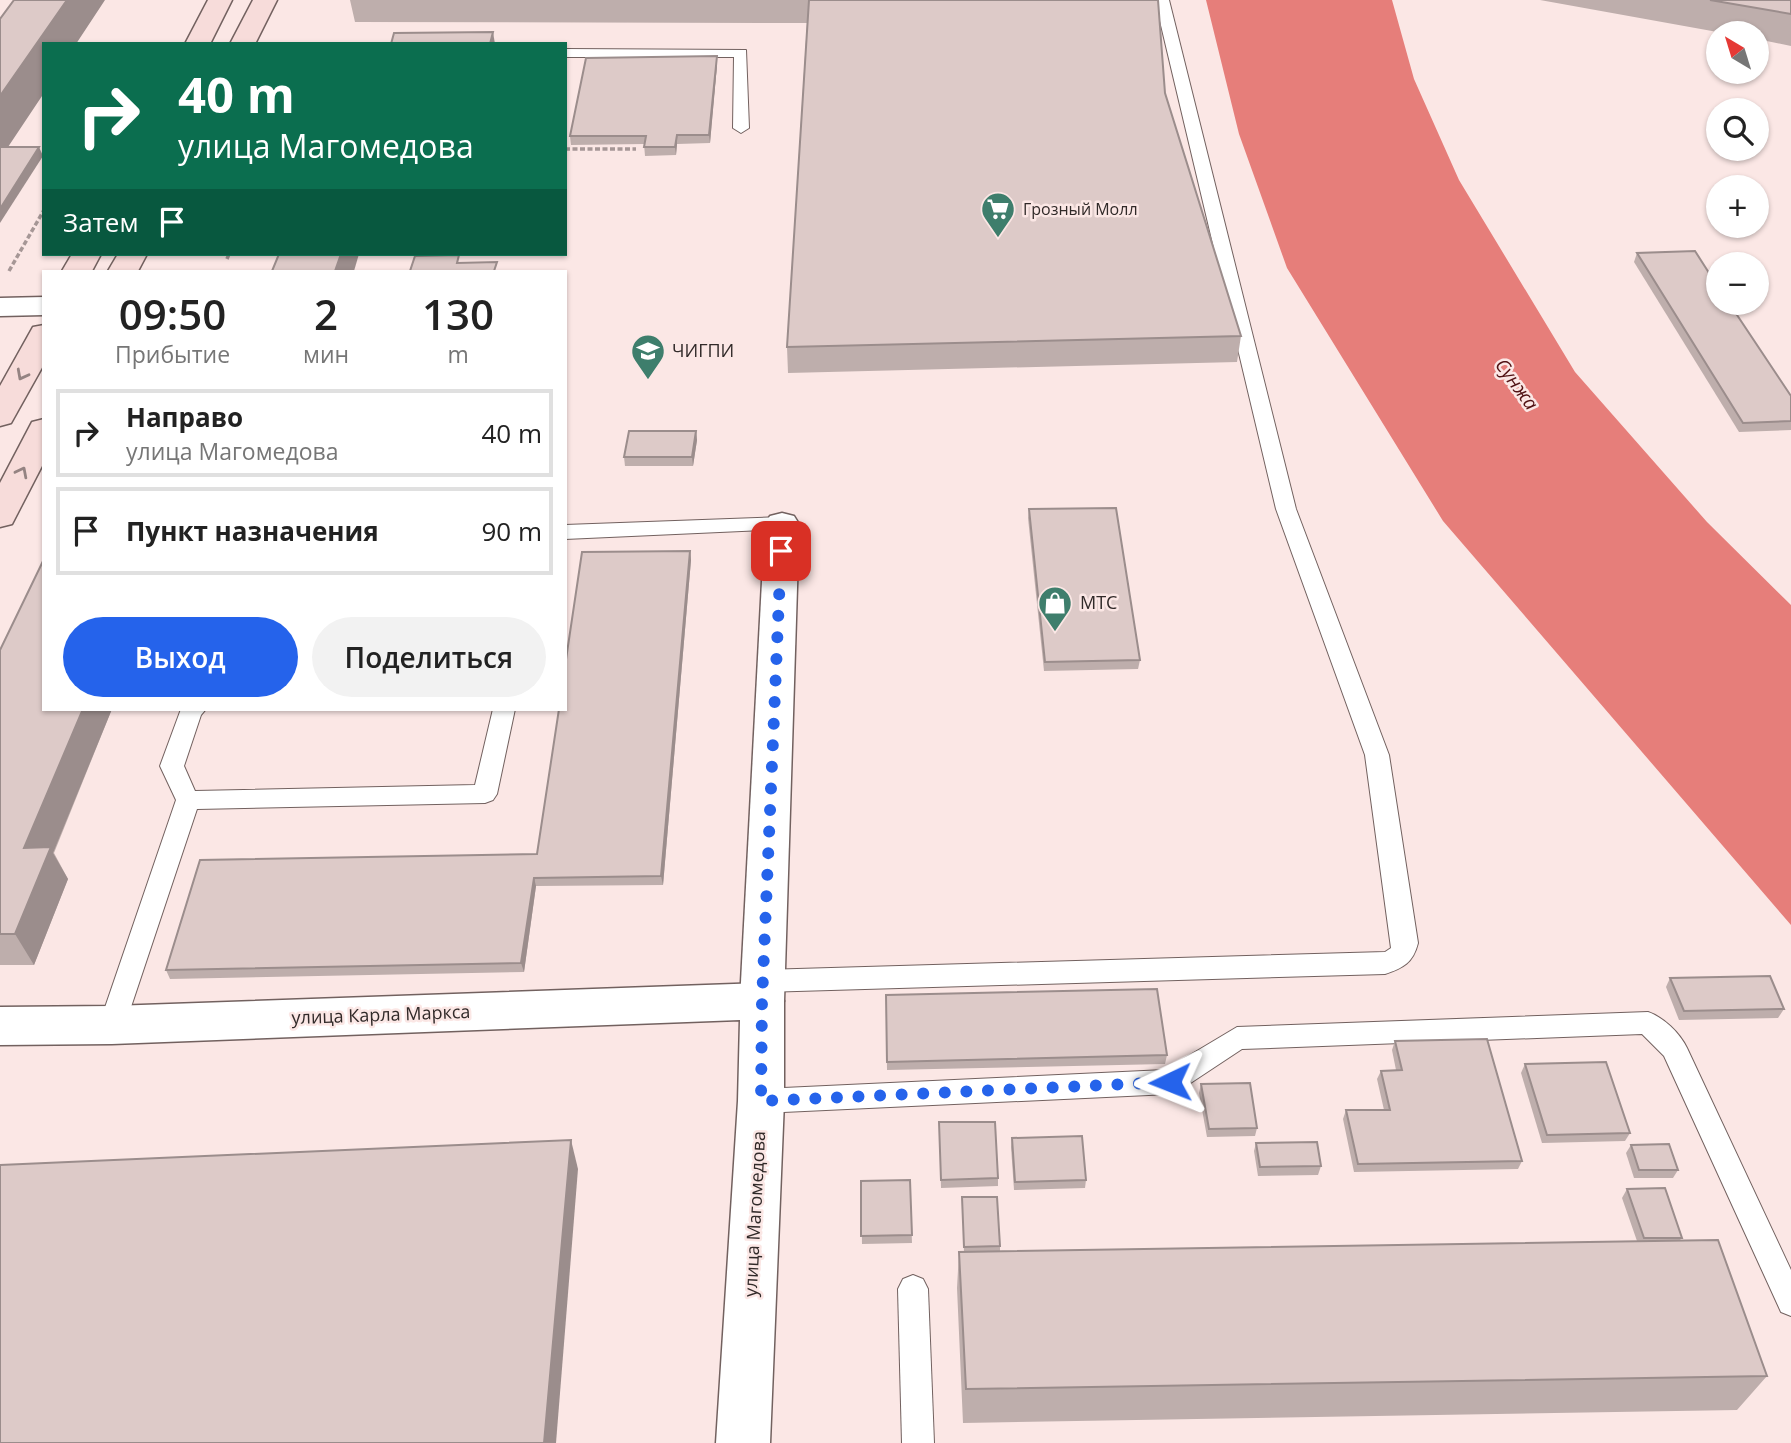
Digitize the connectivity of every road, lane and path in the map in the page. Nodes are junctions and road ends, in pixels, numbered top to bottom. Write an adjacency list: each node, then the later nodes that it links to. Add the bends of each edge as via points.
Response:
1 (220, 0): 4 (main road)
2 (265, 0): 5 (main road)
3 (1162, 0): 23 (lane, via 1286,509 1377,755 1404,953 1385,963)
4 (198, 42)
5 (243, 42)
6 (567, 52): 7 (lane, via 741,53)
7 (741, 128)
8 (567, 149): 9 (path)
9 (636, 149)
10 (42, 214): 11 (path)
11 (7, 275)
12 (42, 306): 13 (street)
13 (0, 307)
14 (42, 338): 15 (main road, one-way to 15)
15 (0, 416)
16 (42, 433): 17 (main road, one-way to 16)
17 (0, 516)
18 (782, 524): 19 (lane); 23 (street, улица Магомедова)
19 (567, 532)
20 (192, 711): 22 (lane, via 172,766)
21 (504, 711): 22 (lane, via 485,794)
22 (188, 800): 25 (lane)
23 (763, 991): 25 (street, улица Карла Маркса); 26 (street, улица Магомедова)
24 (0, 1026): 25 (street, улица Карла Маркса)
25 (112, 1026)
26 (761, 1101): 28 (lane, via 1170,1082 1237,1038 1648,1023 1674,1048); 29 (street, улица Магомедова)
27 (913, 1289): 30 (lane)
28 (1791, 1302)
29 (743, 1443)
30 (918, 1443)

